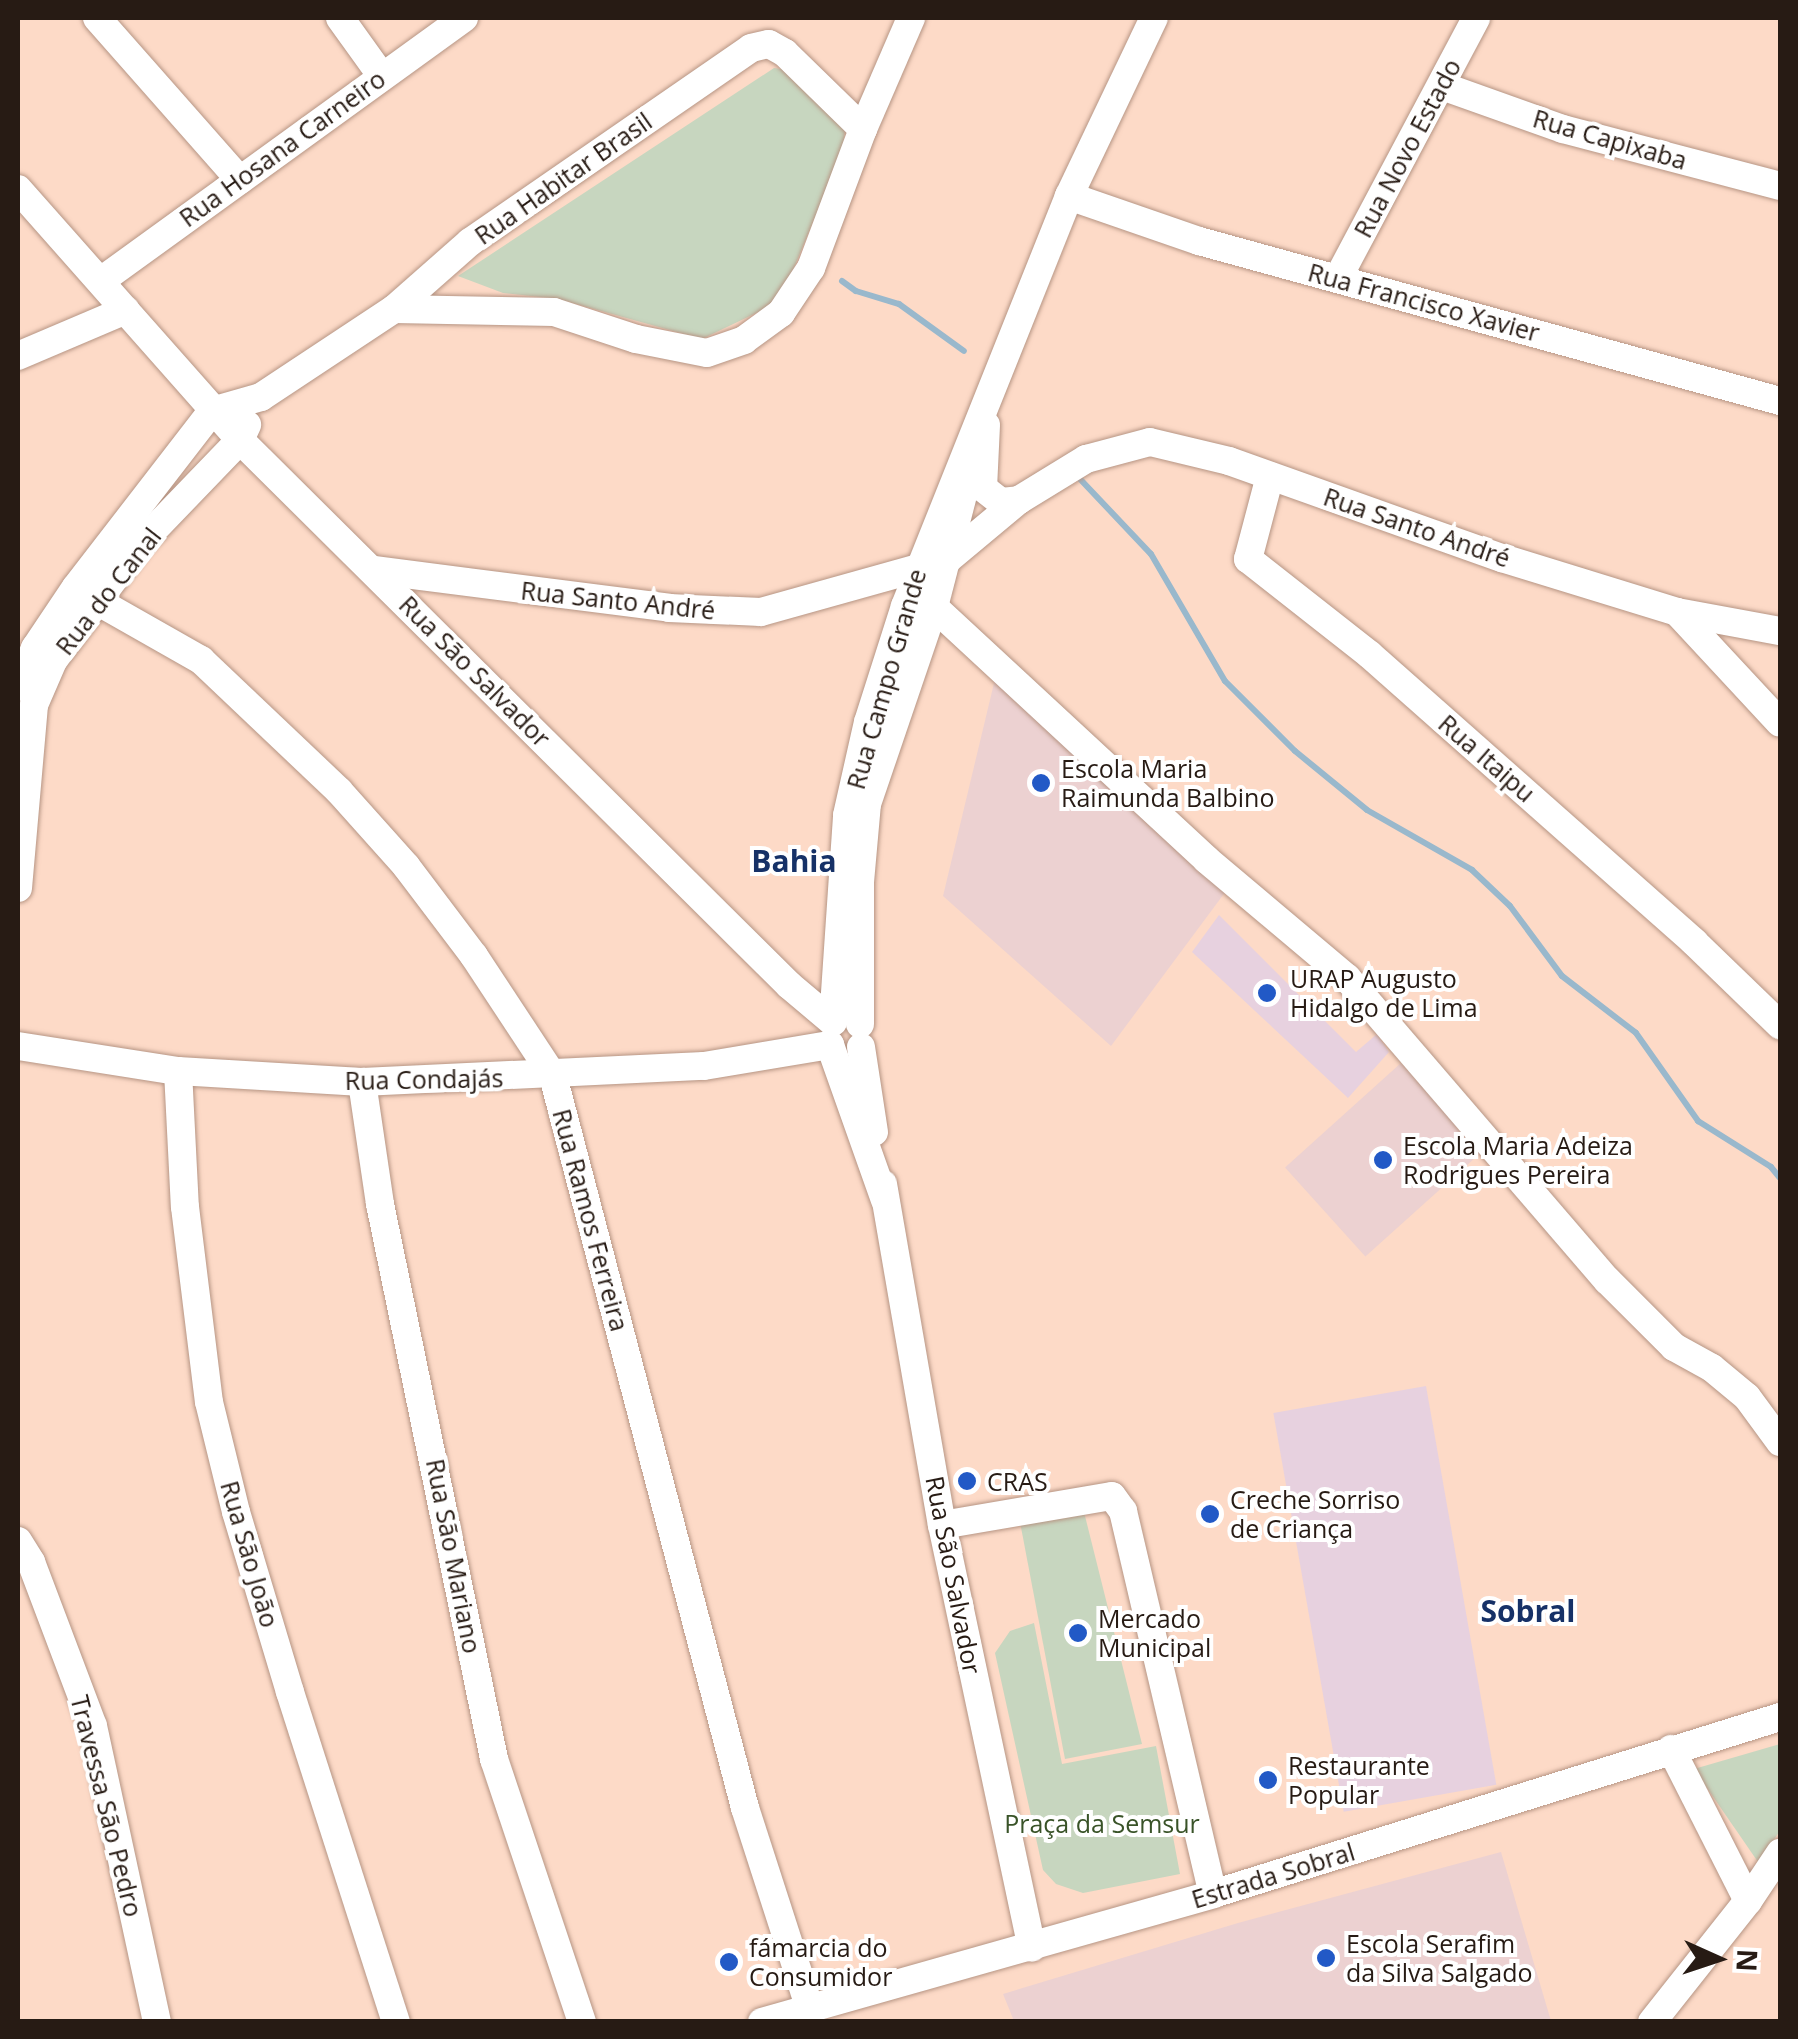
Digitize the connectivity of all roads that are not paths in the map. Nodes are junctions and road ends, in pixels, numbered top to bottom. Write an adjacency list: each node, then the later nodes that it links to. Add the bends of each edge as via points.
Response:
1 (97, 18): 10 (street)
2 (340, 18): 7 (street)
3 (464, 18): 7 (street, Rua Hosana Carneiro)
4 (911, 18): 9 (street)
5 (1154, 18): 13 (street, Rua Campo Grande)
6 (1476, 18): 8 (street, Rua Novo Estado)
7 (381, 75): 10 (street, Rua Hosana Carneiro)
8 (1442, 86): 11 (street, Rua Capixaba, via 1563,129); 14 (street, Rua Novo Estado)
9 (863, 128): 16 (street, Rua Habitar Brasil, via 785,53 769,44 751,48 470,242); 16 (street, via 811,268 781,312 744,340 707,353 554,312)
10 (240, 180): 15 (street, Rua Hosana Carneiro)
11 (1780, 186)
12 (18, 189): 15 (street, Rua São Salvador)
13 (1069, 196): 14 (street, Rua Francisco Xavier); 21 (street, Rua Campo Grande)
14 (1338, 278): 20 (street, Rua Francisco Xavier)
15 (102, 280): 17 (street, Rua São Salvador)
16 (394, 309): 19 (street, Rua Habitar Brasil)
17 (126, 310): 18 (street); 22 (street, Rua São Salvador)
18 (18, 356)
19 (261, 397): 22 (street, Rua Habitar Brasil); 23 (street)
20 (1780, 401)
21 (987, 408): 25 (street, via 983,488 1001,502); 26 (street, Rua Campo Grande); 27 (street, Rua Campo Grande)
22 (212, 410): 23 (street, Rua São Salvador); 33 (street, Rua do Canal, via 76,587)
23 (240, 440): 28 (street, Rua São Salvador); 29 (street, Rua do Canal, via 140,544)
24 (1270, 476): 25 (street, Rua Santo André, via 1150,442 1086,459); 31 (street, Rua Santo André); 36 (street, Rua Itaipu, via 1248,559 1370,655)
25 (1019, 500): 26 (street, Rua Santo André)
26 (947, 560): 27 (street, Rua Santo André); 30 (street, Rua Campo Grande)
27 (918, 567): 28 (street, Rua Santo André, via 761,612 702,612); 37 (street, Rua Campo Grande, via 850,798)
28 (374, 570): 37 (street, Rua São Salvador, via 789,986)
29 (97, 601): 35 (street, Rua do Canal, via 53,660 34,705); 40 (street, Rua Ramos Ferreira, via 202,660 339,790 474,956)
30 (934, 607): 37 (street, Rua Campo Grande, via 868,804); 43 (street, via 1206,860 1347,978 1607,1280 1674,1347 1747,1397)
31 (1676, 612): 32 (street); 34 (street, Rua Santo André)
32 (1780, 630)
33 (18, 687)
34 (1780, 723)
35 (18, 888)
36 (1780, 1025)
37 (846, 1035): 40 (street, Rua Condajás, via 704,1066); 42 (street, Rua Campo Grande)
38 (18, 1046): 39 (street, Rua Condajás)
39 (178, 1071): 41 (street, Rua Condajás); 54 (street, Rua São João, via 186,1206 210,1402 284,1674)
40 (552, 1076): 41 (street, Rua Condajás); 52 (street, Rua Ramos Ferreira, via 745,1808)
41 (362, 1082): 55 (street, Rua São Mariano, via 380,1204 494,1759)
42 (886, 1200): 44 (street, Rua São Salvador)
43 (1780, 1442)
44 (942, 1525): 49 (street, via 1112,1496 1122,1512); 51 (street, Rua São Salvador)
45 (18, 1541): 53 (street, Travessa São Pedro, via 93,1726)
46 (1780, 1717): 47 (street, Estrada Sobral)
47 (1671, 1750): 49 (street, Estrada Sobral); 50 (street)
48 (1780, 1853): 50 (street)
49 (1213, 1894): 51 (street, Estrada Sobral)
50 (1748, 1901): 57 (street)
51 (1032, 1948): 52 (street, Estrada Sobral)
52 (809, 2006): 56 (street, Estrada Sobral)
53 (157, 2022)
54 (396, 2022)
55 (582, 2022)
56 (762, 2022)
57 (1652, 2022)

